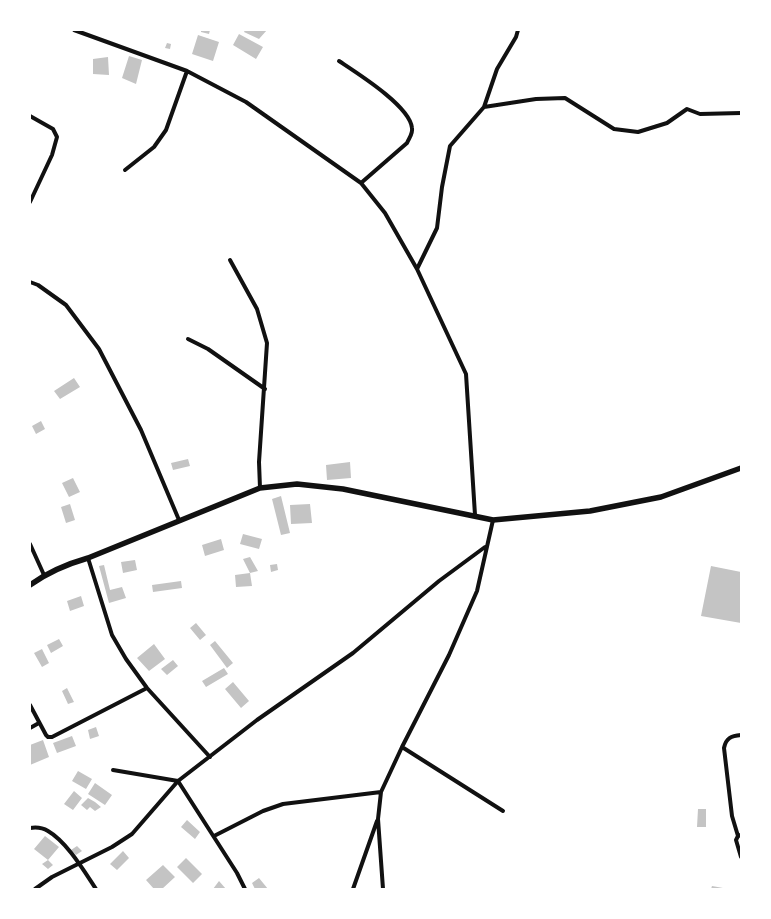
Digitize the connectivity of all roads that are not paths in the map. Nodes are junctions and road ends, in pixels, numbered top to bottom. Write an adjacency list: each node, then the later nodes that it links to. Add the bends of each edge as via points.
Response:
1 (74, 30): 4 (street)
2 (518, 30): 5 (street, via 497,69)
3 (339, 61): 9 (street, via 382,90 406,116 412,127 412,134 407,143)
4 (187, 71): 8 (street, via 166,130 154,147); 9 (street, via 246,102)
5 (484, 107): 6 (street, via 536,99 565,98 614,129 638,132 667,123 687,109 700,114); 12 (street, via 450,146 437,228)
6 (741, 113)
7 (30, 116): 10 (street, via 53,129 57,137 52,155)
8 (125, 170)
9 (361, 183): 12 (street, via 385,214)
10 (30, 202)
11 (230, 260): 15 (street, via 259,316 266,343)
12 (417, 269): 18 (street, via 466,374)
13 (30, 282): 19 (street, via 66,305 100,349 141,430)
14 (188, 339): 15 (street, via 208,349)
15 (265, 389): 17 (street, via 259,462)
16 (741, 468): 20 (street, via 661,497 590,511)
17 (260, 488): 18 (street, via 297,484 343,489); 19 (street)
18 (475, 515): 20 (street)
19 (179, 520): 23 (street)
20 (493, 520): 22 (street)
21 (30, 544): 24 (street)
22 (485, 547): 31 (street, via 476,591 449,655); 32 (street, via 353,653 257,720)
23 (88, 558): 24 (street); 26 (street, via 112,635)
24 (44, 575): 25 (street)
25 (30, 585)
26 (147, 688): 28 (street, via 52,737 48,737); 32 (street)
27 (30, 705): 28 (street)
28 (39, 723): 29 (street)
29 (30, 728)
30 (741, 735): 40 (street, via 732,736 726,741 724,748 732,816)
31 (402, 747): 35 (street); 36 (street)
32 (210, 757): 34 (street)
33 (113, 770): 34 (street)
34 (178, 781): 39 (street); 42 (street, via 132,834)
35 (381, 792): 37 (street); 39 (street, via 284,804)
36 (503, 811)
37 (378, 819): 46 (street); 47 (street)
38 (30, 828): 42 (street, via 38,827 48,831 64,845)
39 (214, 836): 45 (street)
40 (740, 836): 41 (street, via 736,840)
41 (741, 857)
42 (78, 864): 43 (street); 44 (street)
43 (35, 889)
44 (96, 889)
45 (245, 889)
46 (353, 889)
47 (383, 889)

